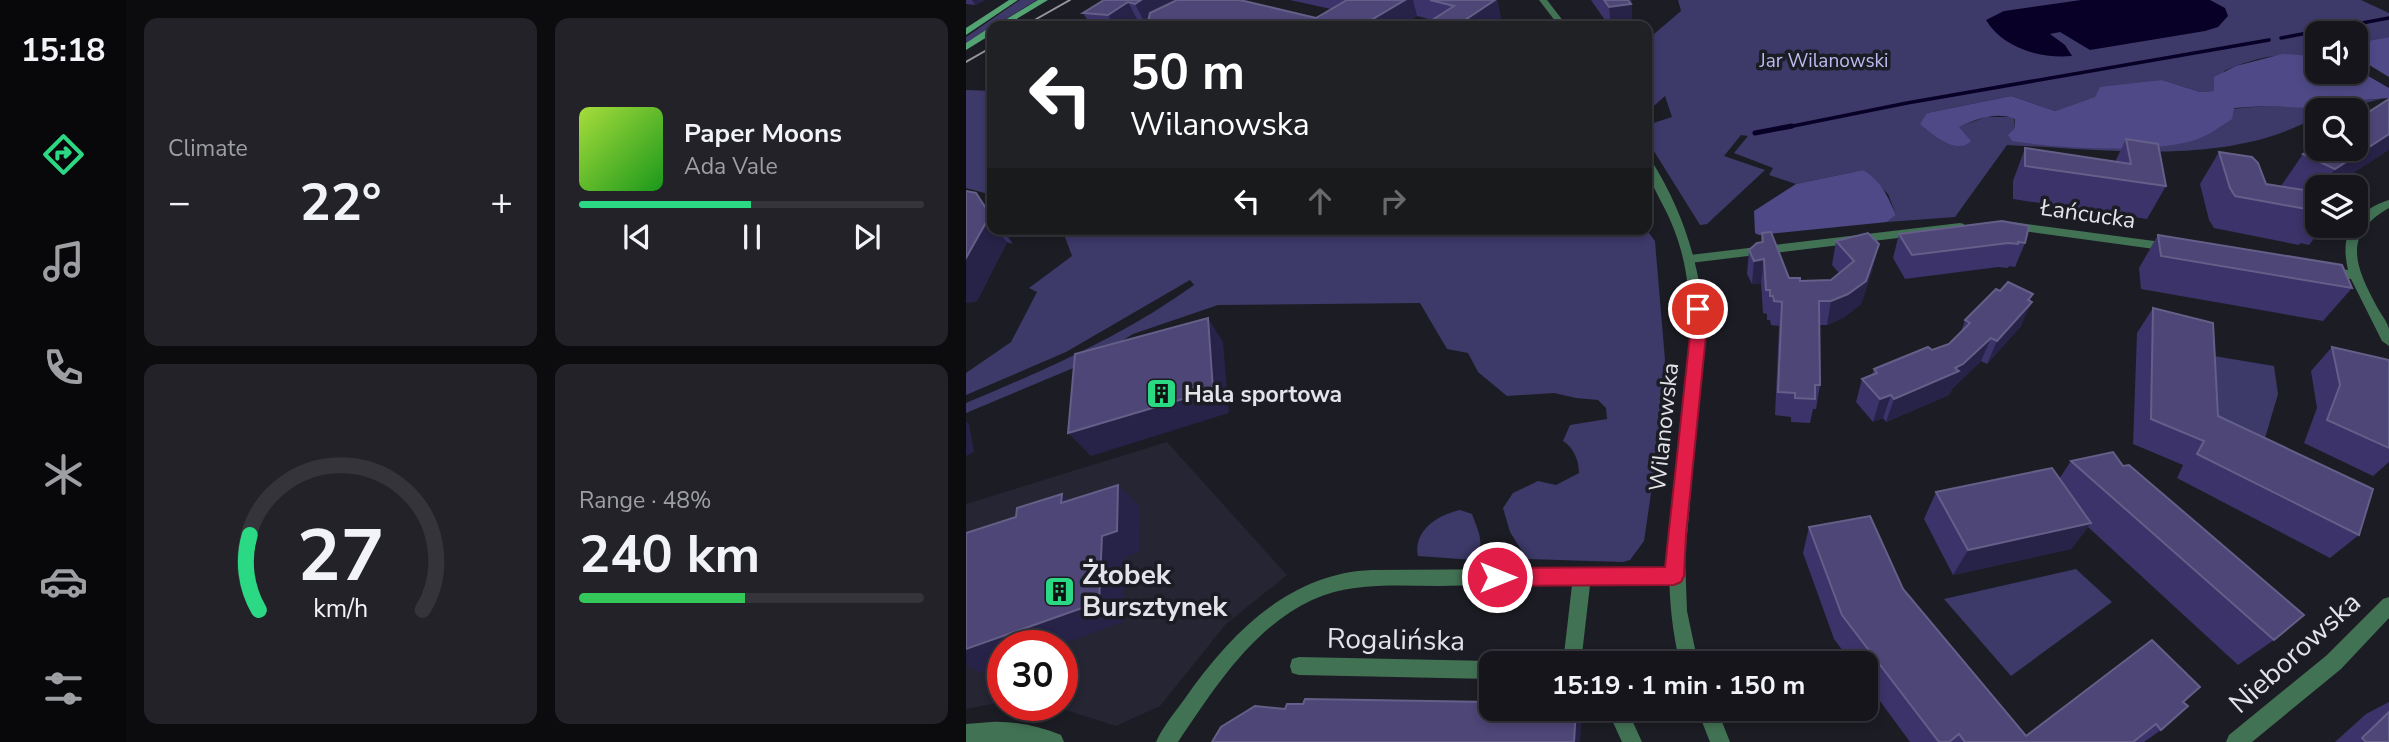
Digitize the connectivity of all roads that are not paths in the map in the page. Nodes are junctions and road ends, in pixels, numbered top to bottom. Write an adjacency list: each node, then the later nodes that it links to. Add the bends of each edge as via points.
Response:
1 (1014, 0): 6 (main road)
2 (1044, 0): 4 (main road)
3 (1543, 0): 5 (street)
4 (1008, 21)
5 (1559, 21)
6 (966, 32)
7 (987, 33): 8 (main road)
8 (966, 47)
9 (1652, 172): 14 (street, Wilanowska, via 1681,227)
10 (2389, 203): 16 (street, via 2371,212 2357,230 2351,246)
11 (1977, 225): 14 (street)
12 (2000, 226): 13 (street, Łańcucka)
13 (2176, 248)
14 (1690, 259): 19 (street, Wilanowska, via 1698,335)
15 (2314, 269): 16 (street)
16 (2353, 275): 17 (street)
17 (2389, 341)
18 (1582, 576): 19 (street, Rogalińska); 21 (street); 29 (street, Rogalińska, via 1356,579 1305,594 1270,614 1240,641)
19 (1674, 576): 22 (street, Wilanowska)
20 (2389, 605): 32 (street, Nieborowska, via 2334,662)
21 (1573, 651)
22 (1685, 651)
23 (1299, 666): 24 (street, Rogalińska)
24 (1479, 670)
25 (1622, 721): 30 (street)
26 (1712, 721): 31 (street)
27 (966, 734): 28 (street, via 1003,729)
28 (1054, 742)
29 (1166, 742)
30 (1632, 742)
31 (1720, 742)
32 (2236, 742)

